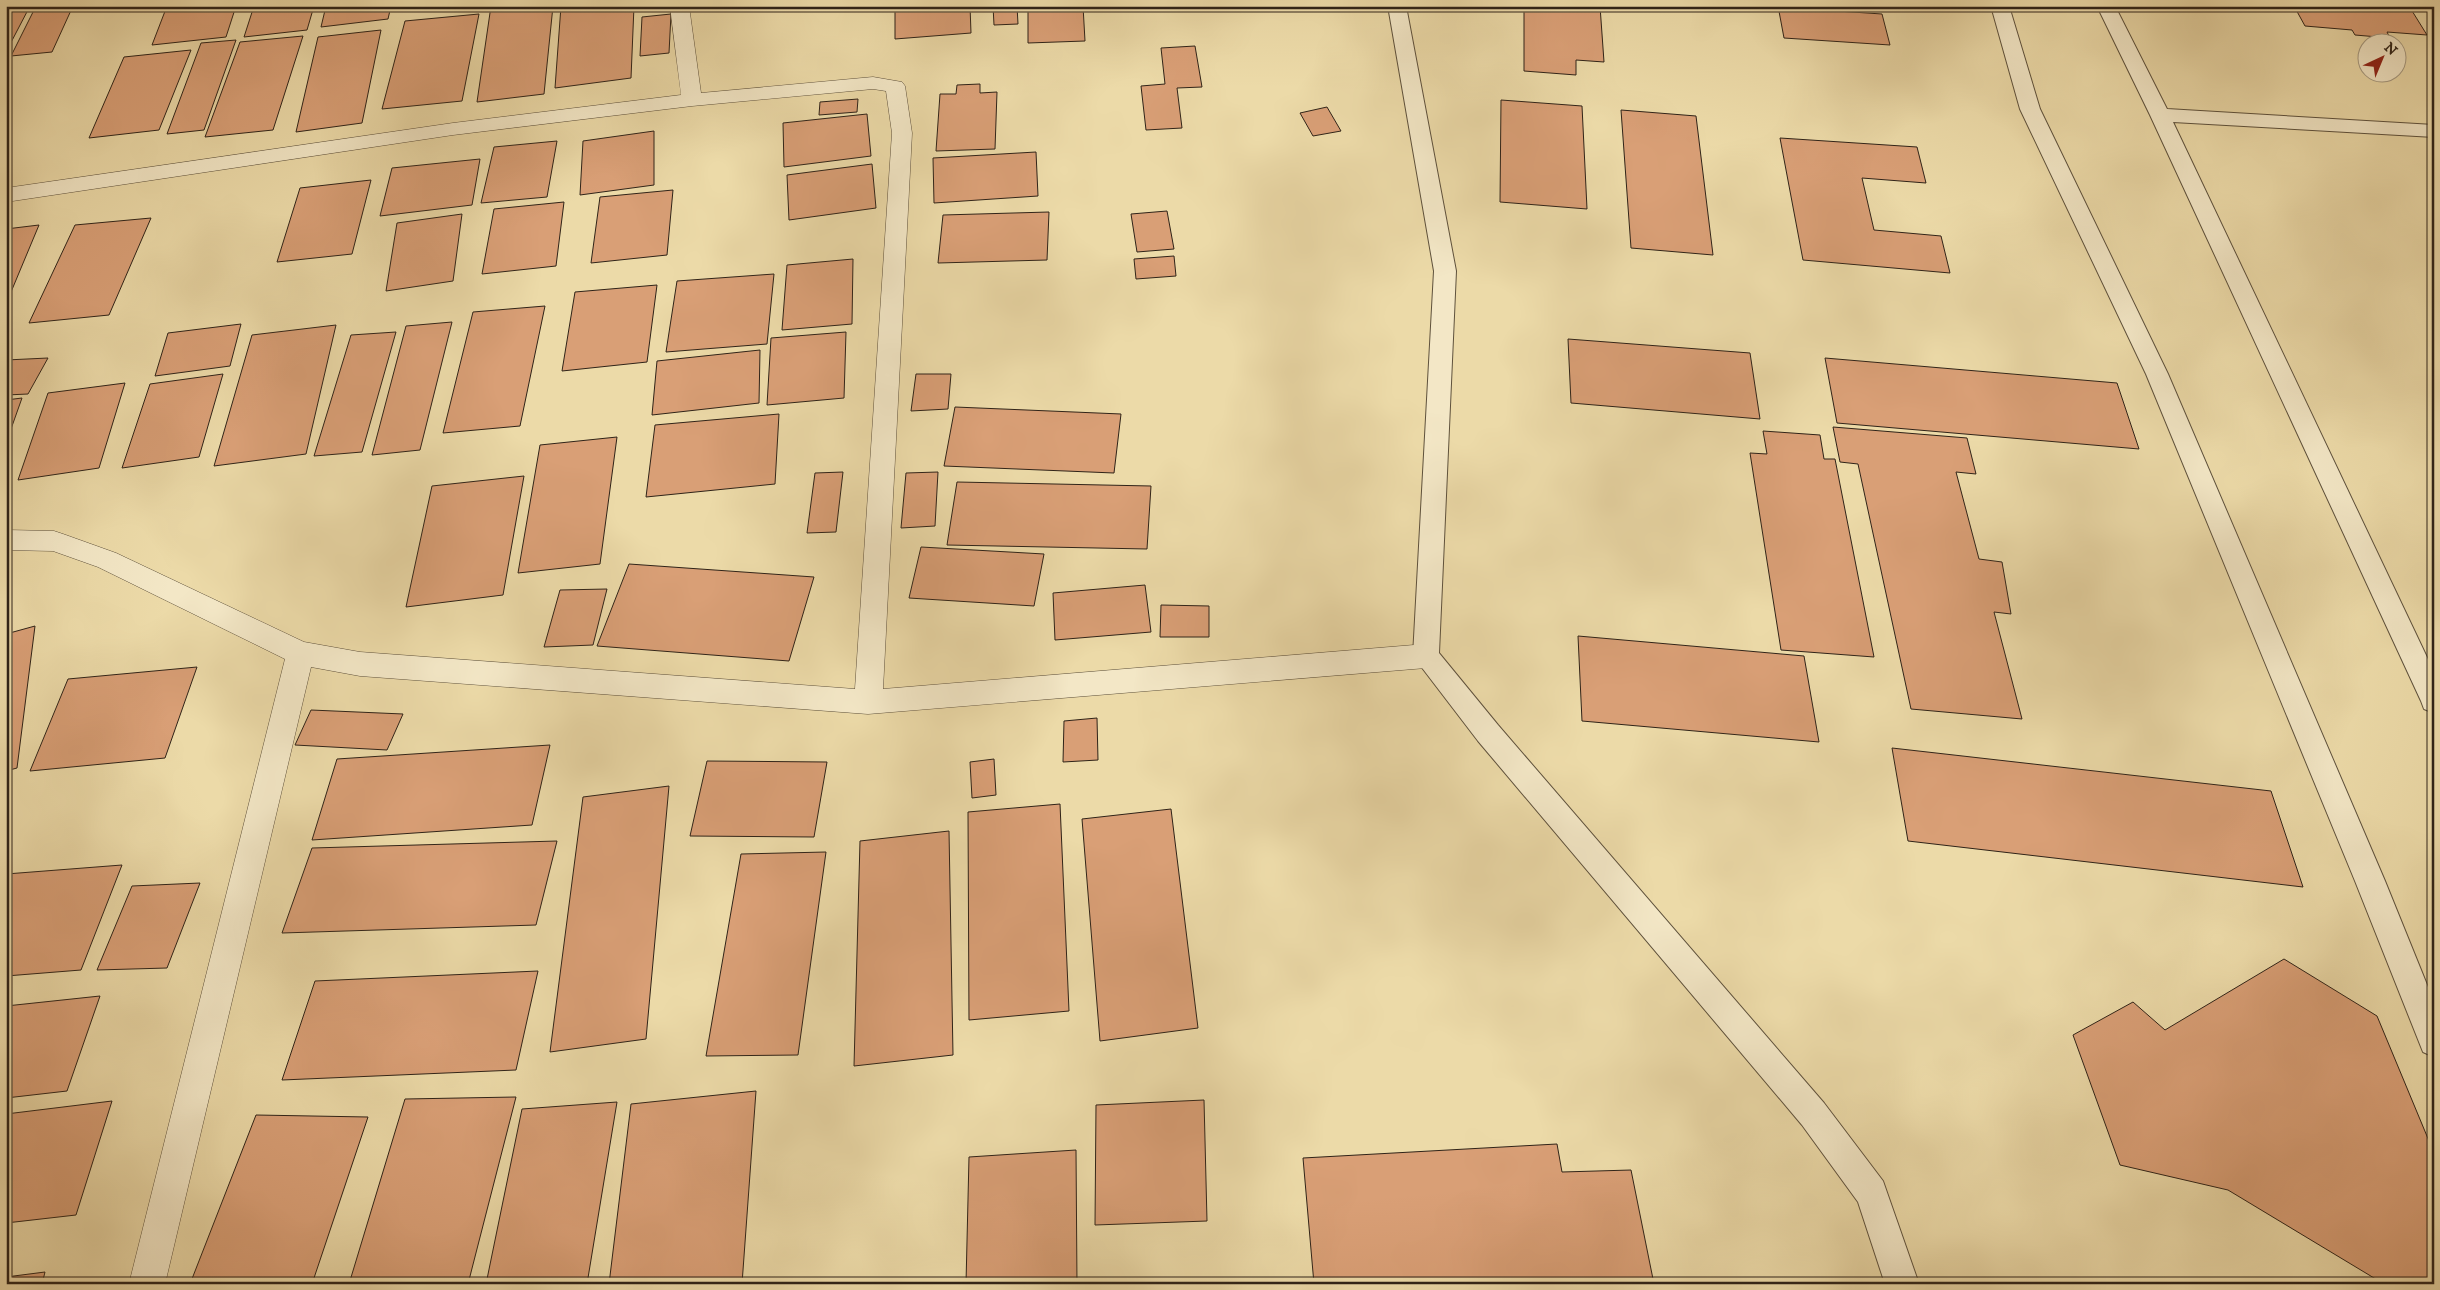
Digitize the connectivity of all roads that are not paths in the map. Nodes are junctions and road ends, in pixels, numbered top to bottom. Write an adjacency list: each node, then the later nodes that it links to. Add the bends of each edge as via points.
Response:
1 (679, 6): 5 (street)
2 (1397, 6): 11 (lane, via 1445,271)
3 (2000, 6): 14 (lane, via 2030,109 2157,374)
4 (2106, 6): 6 (lane)
5 (692, 100): 8 (street, via 453,129); 13 (street, via 873,83 895,86 902,132)
6 (2160, 114): 7 (lane); 12 (lane)
7 (2434, 132)
8 (6, 195)
9 (6, 540): 10 (street, via 54,540 107,560)
10 (300, 653): 13 (street, via 360,664); 15 (street)
11 (1426, 656): 13 (street); 16 (lane, via 1813,1114 1871,1193)
12 (2434, 701)
13 (868, 702)
14 (2434, 1041)
15 (147, 1284)
16 (1902, 1284)

